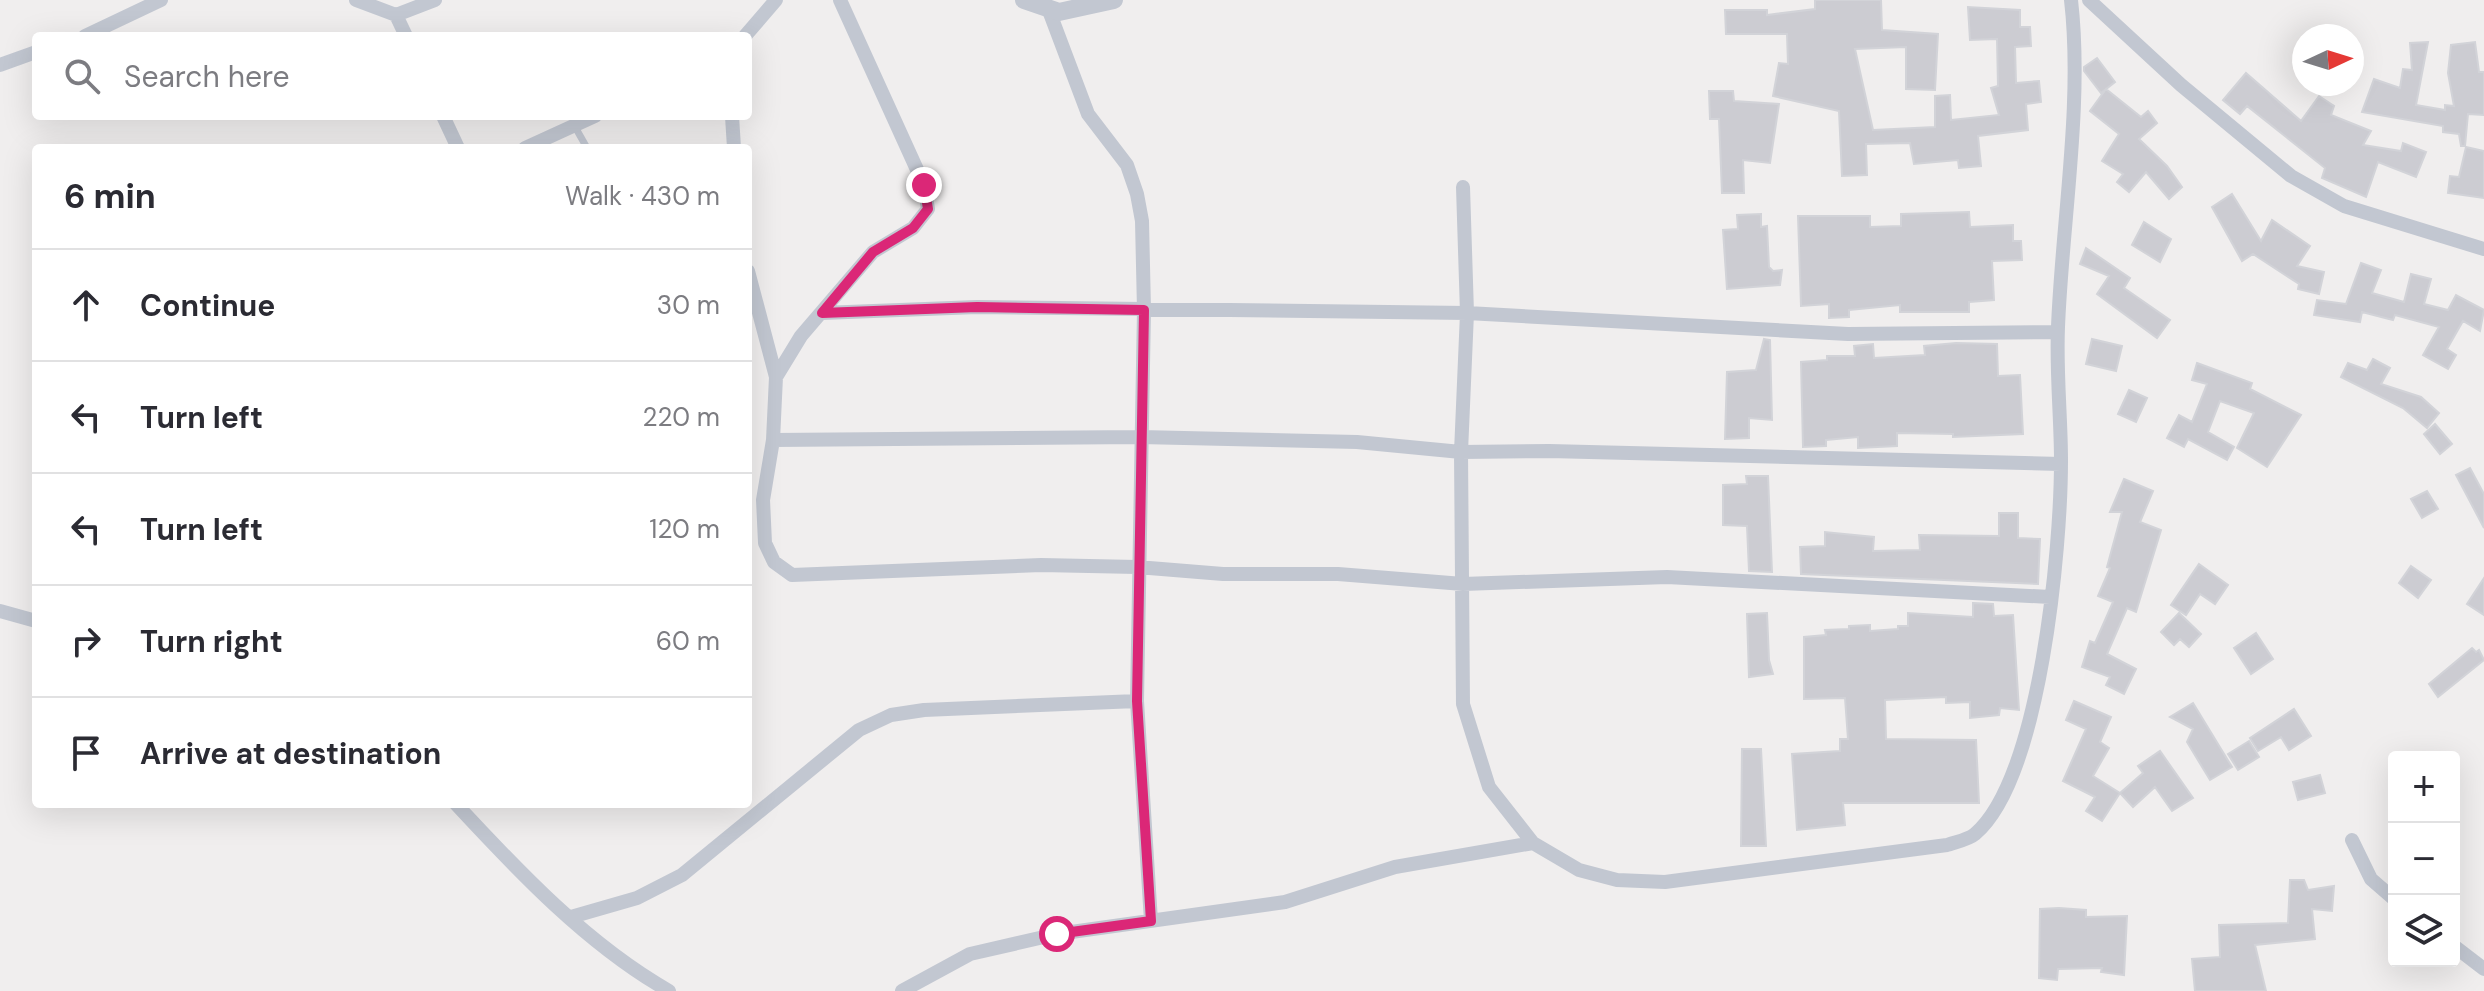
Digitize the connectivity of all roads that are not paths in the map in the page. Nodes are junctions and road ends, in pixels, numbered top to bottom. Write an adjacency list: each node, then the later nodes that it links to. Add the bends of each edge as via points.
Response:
1 (161, 0): 12 (street)
2 (356, 0): 11 (street)
3 (435, 0): 11 (street)
4 (776, 0): 14 (street)
5 (840, 0): 29 (street, via 924,185 928,209 913,228 873,252)
6 (1024, 0): 10 (street)
7 (1114, 0): 10 (street, via 1072,10)
8 (2071, 0): 31 (street, via 2072,104)
9 (2089, 0): 26 (street, via 2291,176 2344,206)
10 (1048, 8): 28 (street, via 1088,114 1127,165 1137,194)
11 (396, 15): 13 (street)
12 (93, 32)
13 (404, 32)
14 (748, 32)
15 (32, 53): 16 (street)
16 (0, 65)
17 (445, 120): 21 (street)
18 (586, 120): 20 (street)
19 (732, 120): 24 (street)
20 (574, 125): 22 (street); 23 (lane)
21 (456, 144)
22 (534, 144)
23 (585, 144)
24 (734, 144)
25 (1463, 187): 30 (street)
26 (2484, 249)
27 (752, 286): 32 (street)
28 (1144, 310): 29 (street, via 977,307); 30 (street); 33 (street)
29 (822, 313): 32 (street)
30 (1467, 313): 31 (street, via 1848,334); 35 (street)
31 (2057, 332): 36 (street)
32 (776, 377): 34 (street)
33 (1140, 437): 34 (street); 35 (street, via 1357,442); 37 (street)
34 (773, 440): 37 (street, via 763,500 765,543 774,562 792,575 1041,565)
35 (1461, 452): 36 (street); 38 (street)
36 (2061, 464): 39 (street)
37 (1137, 567): 38 (street); 42 (street)
38 (1463, 584): 39 (street, via 1667,577); 45 (street, via 1463,704 1473,743 1489,787)
39 (2050, 597): 45 (street, via 2030,719 1998,805 1974,835 1947,845 1665,882 1617,880 1579,870)
40 (0, 611): 41 (street)
41 (32, 620)
42 (1137, 701): 47 (street, via 891,715 859,730 682,875 637,898); 48 (street)
43 (460, 808): 47 (street)
44 (2352, 840): 46 (street, via 2371,879)
45 (1533, 843): 48 (street, via 1395,867 1285,902)
46 (2389, 895)
47 (571, 917): 51 (street, via 634,971)
48 (1151, 921): 52 (street, via 1057,934 970,954)
49 (2460, 951): 50 (street)
50 (2484, 969)
51 (669, 991)
52 (902, 991)

